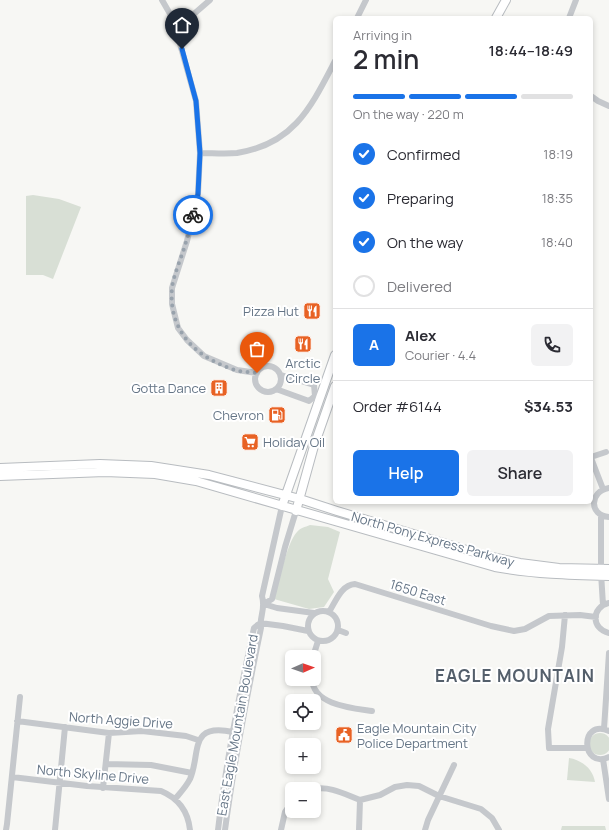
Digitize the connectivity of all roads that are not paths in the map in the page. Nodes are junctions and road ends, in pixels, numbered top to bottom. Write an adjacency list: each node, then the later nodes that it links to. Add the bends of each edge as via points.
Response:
1 (162, 0): 9 (street)
2 (210, 0): 9 (street, via 195,13 183,19)
3 (366, 0): 6 (street)
4 (506, 0): 7 (main road)
5 (576, 0): 8 (street)
6 (358, 16)
7 (497, 16)
8 (570, 16)
9 (173, 19): 13 (street, via 196,101)
10 (333, 65): 13 (street, via 304,116 282,136 260,147 236,153)
11 (593, 97): 12 (street)
12 (609, 106)
13 (200, 153): 15 (street, via 198,194 172,288 173,309 178,328 200,353 237,370)
14 (333, 359): 19 (main road, East Eagle Mountain Boulevard)
15 (257, 373): 16 (street, via 260,368 268,365 277,368); 17 (street, via 256,382 259,388 268,392)
16 (281, 375): 17 (street, via 281,384); 19 (street, via 314,385)
17 (276, 389): 19 (street, via 308,401)
18 (333, 391): 20 (main road, East Eagle Mountain Boulevard)
19 (318, 397): 20 (street); 27 (main road, East Eagle Mountain Boulevard)
20 (329, 402): 28 (main road, East Eagle Mountain Boulevard)
21 (606, 452): 22 (street)
22 (593, 456)
23 (593, 461): 26 (street)
24 (0, 468): 27 (main road, North Pony Express Parkway, via 100,464 151,466 218,477)
25 (0, 476): 29 (main road, North Pony Express Parkway, via 105,472 155,474 208,484)
26 (606, 488): 31 (street, via 596,495 594,503 596,511)
27 (286, 495): 28 (main road, North Pony Express Parkway); 29 (main road, East Eagle Mountain Boulevard)
28 (300, 499): 30 (main road, East Eagle Mountain Boulevard); 33 (main road, North Pony Express Parkway, via 483,555 520,563)
29 (282, 506): 30 (main road, North Pony Express Parkway); 34 (street, East Eagle Mountain Boulevard, via 262,596)
30 (296, 511): 33 (main road, North Pony Express Parkway, via 495,567 554,575); 34 (street, East Eagle Mountain Boulevard, via 272,599)
31 (601, 515): 32 (street); 33 (street)
32 (609, 517)
33 (604, 573): 35 (street)
34 (264, 604): 37 (street); 40 (street, East Eagle Mountain Boulevard)
35 (606, 604): 39 (street, via 598,610)
36 (328, 612): 37 (street, via 321,610); 38 (street, 1650 East, via 343,589 349,584 355,584 514,631 526,629 549,616); 41 (street, via 336,619)
37 (314, 613): 42 (street, via 308,621)
38 (565, 615): 39 (street, 1650 East); 57 (street, via 548,729 549,748)
39 (596, 617): 44 (street, via 601,630)
40 (260, 623): 42 (street); 55 (street, East Eagle Mountain Boulevard, via 254,628); 75 (street, East Eagle Mountain Boulevard)
41 (338, 630): 43 (street); 45 (street, via 332,638 323,642)
42 (308, 631): 45 (street)
43 (346, 633)
44 (609, 633)
45 (318, 641): 46 (street)
46 (315, 650)
47 (609, 653): 53 (street)
48 (314, 686): 50 (street, via 323,698 344,707)
49 (20, 697): 51 (street)
50 (372, 711)
51 (17, 721): 52 (street, North Aggie Drive); 62 (street)
52 (65, 727): 54 (street, North Aggie Drive); 63 (street)
53 (607, 730): 57 (street, via 591,732)
54 (108, 732): 56 (street, North Aggie Drive, via 142,731 186,736); 59 (street)
55 (233, 732): 56 (street, via 214,730); 74 (street, East Eagle Mountain Boulevard)
56 (198, 740): 61 (street)
57 (587, 748): 58 (street, via 592,756)
58 (606, 758): 68 (street)
59 (106, 764): 61 (street, via 151,766); 64 (street)
60 (454, 765): 66 (street)
61 (192, 773): 67 (street, via 185,787)
62 (12, 777): 63 (street, North Skyline Drive); 71 (street)
63 (60, 782): 64 (street, North Skyline Drive); 72 (street)
64 (103, 788): 67 (street, North Skyline Drive, via 156,790)
65 (321, 788): 69 (street, via 338,790)
66 (439, 796): 69 (street, via 419,786 407,784); 78 (street); 79 (street, via 487,813)
67 (173, 798): 73 (street, via 187,814)
68 (609, 799)
69 (360, 800): 77 (street)
70 (285, 812): 76 (street)
71 (6, 830)
72 (55, 830)
73 (190, 830)
74 (218, 830)
75 (225, 830)
76 (281, 830)
77 (359, 830)
78 (426, 830)
79 (499, 830)

